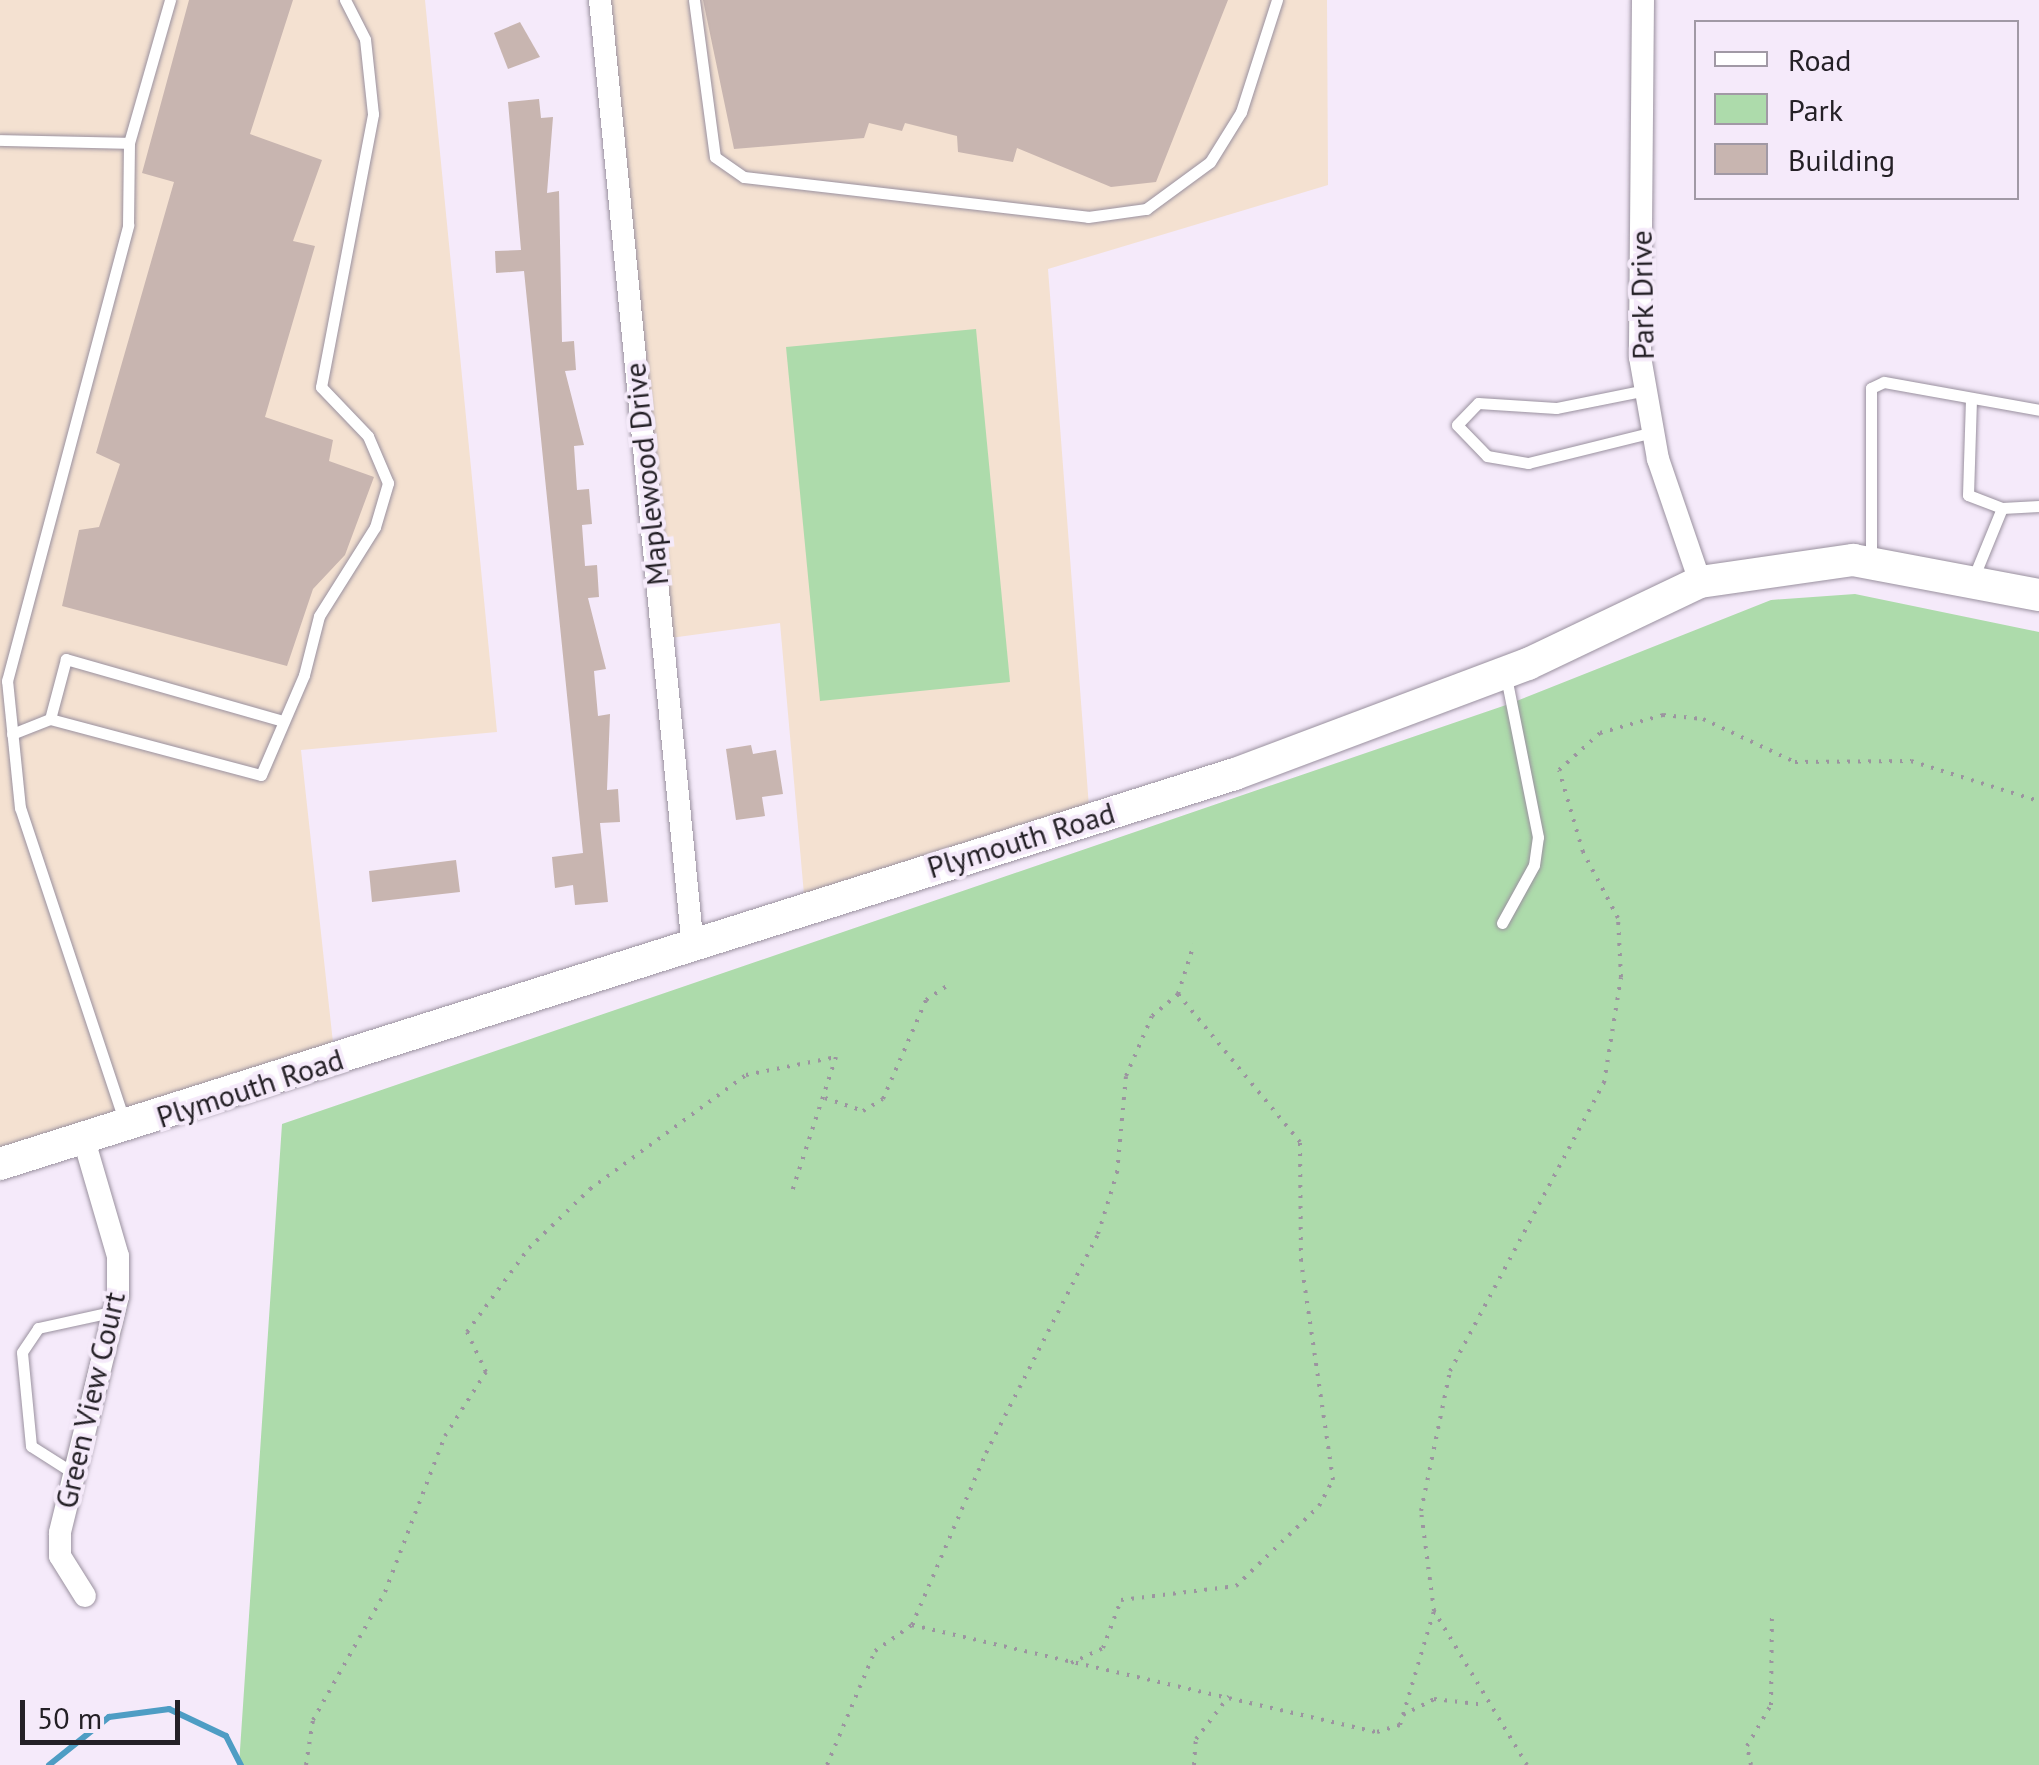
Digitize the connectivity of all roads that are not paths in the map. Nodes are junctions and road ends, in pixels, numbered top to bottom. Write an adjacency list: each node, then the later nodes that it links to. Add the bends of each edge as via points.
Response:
1 (170, 0): 8 (lane)
2 (345, 0): 22 (lane, via 364,39 373,114 322,387 368,436 388,482 375,527 319,616)
3 (600, 0): 25 (street, Maplewood Drive)
4 (694, 0): 5 (lane, via 715,156 744,177 1088,217 1146,209 1210,162 1241,112)
5 (1277, 0)
6 (1643, 0): 9 (street, Park Drive)
7 (0, 140): 8 (lane)
8 (129, 143): 20 (lane, via 128,225)
9 (1646, 390): 12 (street, Park Drive); 12 (lane, via 1556,408 1478,403 1457,424 1486,456 1528,463)
10 (1971, 399): 11 (lane); 14 (lane, via 1968,495); 15 (lane, via 1884,382 1871,388)
11 (2039, 410)
12 (1653, 432): 17 (street, Park Drive)
13 (2039, 506): 14 (lane)
14 (2002, 508): 16 (lane)
15 (1871, 562): 16 (street, Plymouth Road); 17 (street, Plymouth Road)
16 (1972, 580): 18 (street, Plymouth Road)
17 (1700, 582): 19 (street, Plymouth Road)
18 (2039, 596)
19 (1505, 672): 24 (lane, via 1538,837 1534,865); 25 (street, Plymouth Road, via 1235,774)
20 (3, 676): 23 (lane)
21 (50, 718): 22 (lane, via 261,774); 22 (lane, via 66,659); 23 (lane)
22 (283, 720)
23 (12, 734): 26 (lane, via 20,808)
24 (1502, 923)
25 (694, 948): 26 (street, Plymouth Road)
26 (126, 1127): 27 (street, Plymouth Road)
27 (84, 1140): 28 (street, Plymouth Road); 29 (street, Green View Court, via 118,1256)
28 (0, 1164)
29 (115, 1311): 30 (street, Green View Court); 30 (lane, via 38,1328 22,1352 31,1446)
30 (75, 1474): 31 (street, Green View Court, via 60,1556)
31 (85, 1596)

